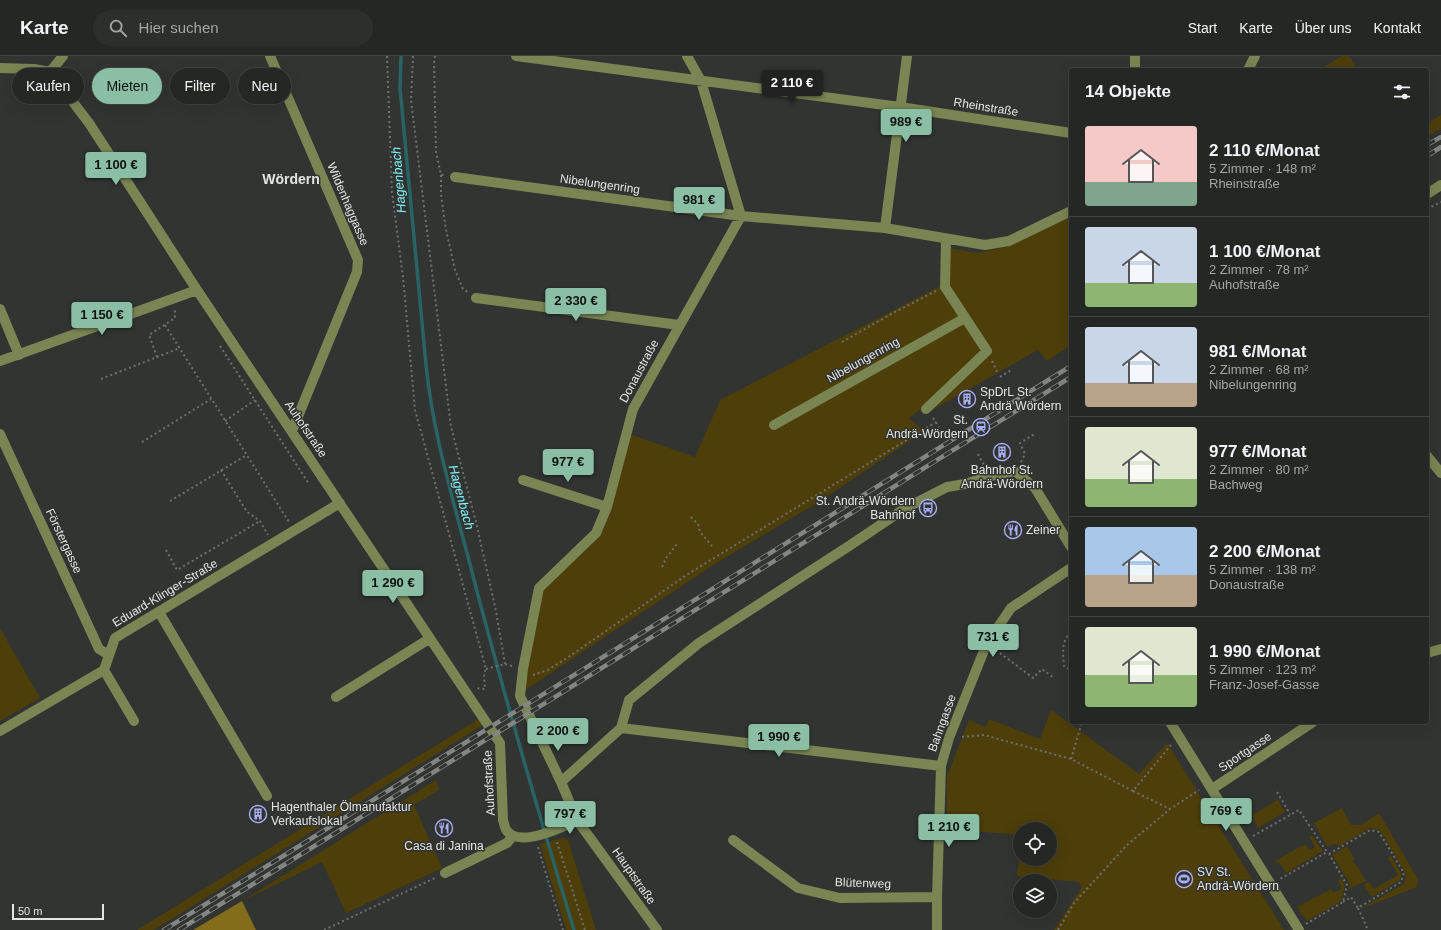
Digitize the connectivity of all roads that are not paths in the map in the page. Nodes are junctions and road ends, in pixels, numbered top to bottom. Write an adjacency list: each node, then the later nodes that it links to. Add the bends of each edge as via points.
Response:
1 (63, 56): 10 (street)
2 (270, 56): 33 (street, Wildenhaggasse, via 358,260 356,272)
3 (516, 56): 13 (street, Rheinstraße)
4 (688, 56): 13 (street)
5 (907, 56): 15 (street)
6 (1135, 56): 11 (street)
7 (1254, 56): 12 (street)
8 (0, 68): 9 (street)
9 (12, 68)
10 (53, 68)
11 (1136, 68)
12 (1249, 68)
13 (701, 80): 15 (street, Rheinstraße); 21 (street)
14 (74, 104): 24 (street, Auhofstraße)
15 (900, 107): 16 (street, Rheinstraße); 22 (street)
16 (1069, 133)
17 (455, 177): 21 (street, Nibelungenring)
18 (1441, 185): 19 (street)
19 (1429, 193)
20 (1069, 212): 23 (street, Nibelungenring, via 1009,241 985,245)
21 (741, 216): 22 (street, Nibelungenring); 28 (street, Donaustraße)
22 (885, 228): 23 (street, Nibelungenring)
23 (946, 239): 27 (street, via 945,287)
24 (197, 290): 29 (street); 33 (street, Auhofstraße)
25 (476, 298): 28 (street)
26 (0, 309): 29 (street)
27 (965, 318): 31 (street, via 987,351); 32 (street, Nibelungenring)
28 (679, 325): 39 (street, Donaustraße, via 632,409)
29 (19, 355): 30 (street)
30 (0, 361)
31 (926, 409)
32 (774, 424)
33 (292, 431): 38 (street, Auhofstraße)
34 (0, 434): 46 (street, Förstergasse, via 99,649)
35 (1429, 458): 36 (street)
36 (1441, 473)
37 (523, 480): 39 (street)
38 (340, 503): 42 (street, Eduard-Klinger-Straße); 43 (street, Auhofstraße)
39 (607, 507): 55 (street, Donaustraße, via 596,533 539,588 523,669 520,696)
40 (1069, 544): 52 (street, via 1035,488 1015,472 947,488 904,509 699,643 629,700)
41 (1069, 569): 54 (street, Bahngasse, via 1011,608 987,643 949,738)
42 (159, 612): 46 (street, Eduard-Klinger-Straße, via 115,638); 57 (street)
43 (429, 639): 48 (street); 59 (street, Auhofstraße, via 500,744 503,820 507,831)
44 (1441, 649): 45 (street)
45 (1429, 652)
46 (109, 655): 47 (street, Eduard-Klinger-Straße)
47 (104, 670): 49 (street); 53 (street)
48 (336, 697)
49 (134, 721)
50 (1171, 724): 56 (street)
51 (1310, 724): 56 (street, Sportgasse)
52 (621, 728): 54 (street); 55 (street)
53 (0, 731)
54 (941, 766): 62 (street, Bahngasse)
55 (561, 782): 58 (street, Hauptstraße)
56 (1211, 787): 63 (street)
57 (267, 796)
58 (577, 820): 59 (street, via 536,836); 64 (street, Hauptstraße)
59 (513, 836): 61 (street, via 507,843)
60 (733, 840): 62 (street, Blütenweg, via 798,888 840,898)
61 (445, 873)
62 (937, 897): 65 (street, Bahngasse)
63 (1298, 929)
64 (656, 930)
65 (937, 930)

